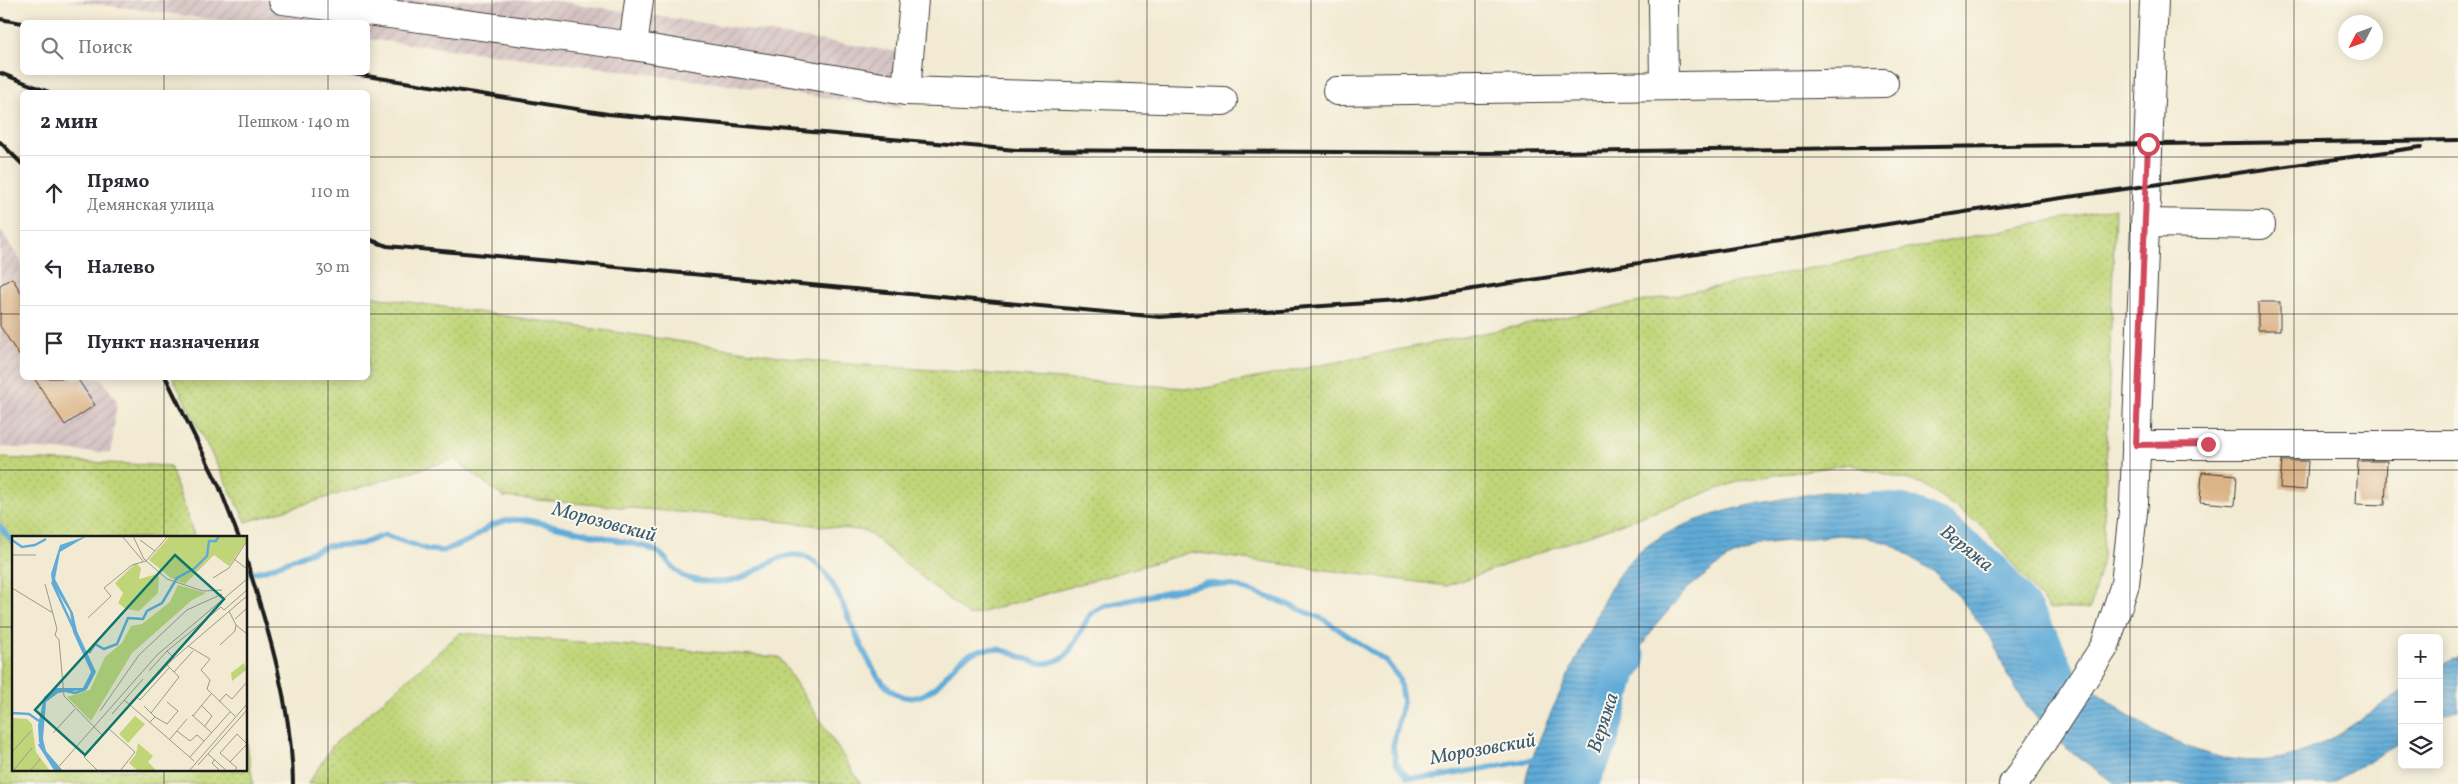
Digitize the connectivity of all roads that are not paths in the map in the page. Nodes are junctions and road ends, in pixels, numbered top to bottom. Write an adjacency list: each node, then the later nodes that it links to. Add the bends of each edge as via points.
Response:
1 (283, 0): 6 (street)
2 (639, 0): 6 (street)
3 (914, 0): 9 (street)
4 (1663, 0): 8 (street)
5 (2154, 0): 12 (street)
6 (632, 46): 9 (street)
7 (1884, 83): 8 (street)
8 (1664, 86): 10 (street)
9 (906, 91): 11 (street)
10 (1337, 91)
11 (1223, 101)
12 (2146, 223): 13 (street); 14 (street)
13 (2261, 224)
14 (2136, 445): 15 (street); 16 (street, via 2134,503 2125,584 2105,646)
15 (2458, 445)
16 (2018, 779)

